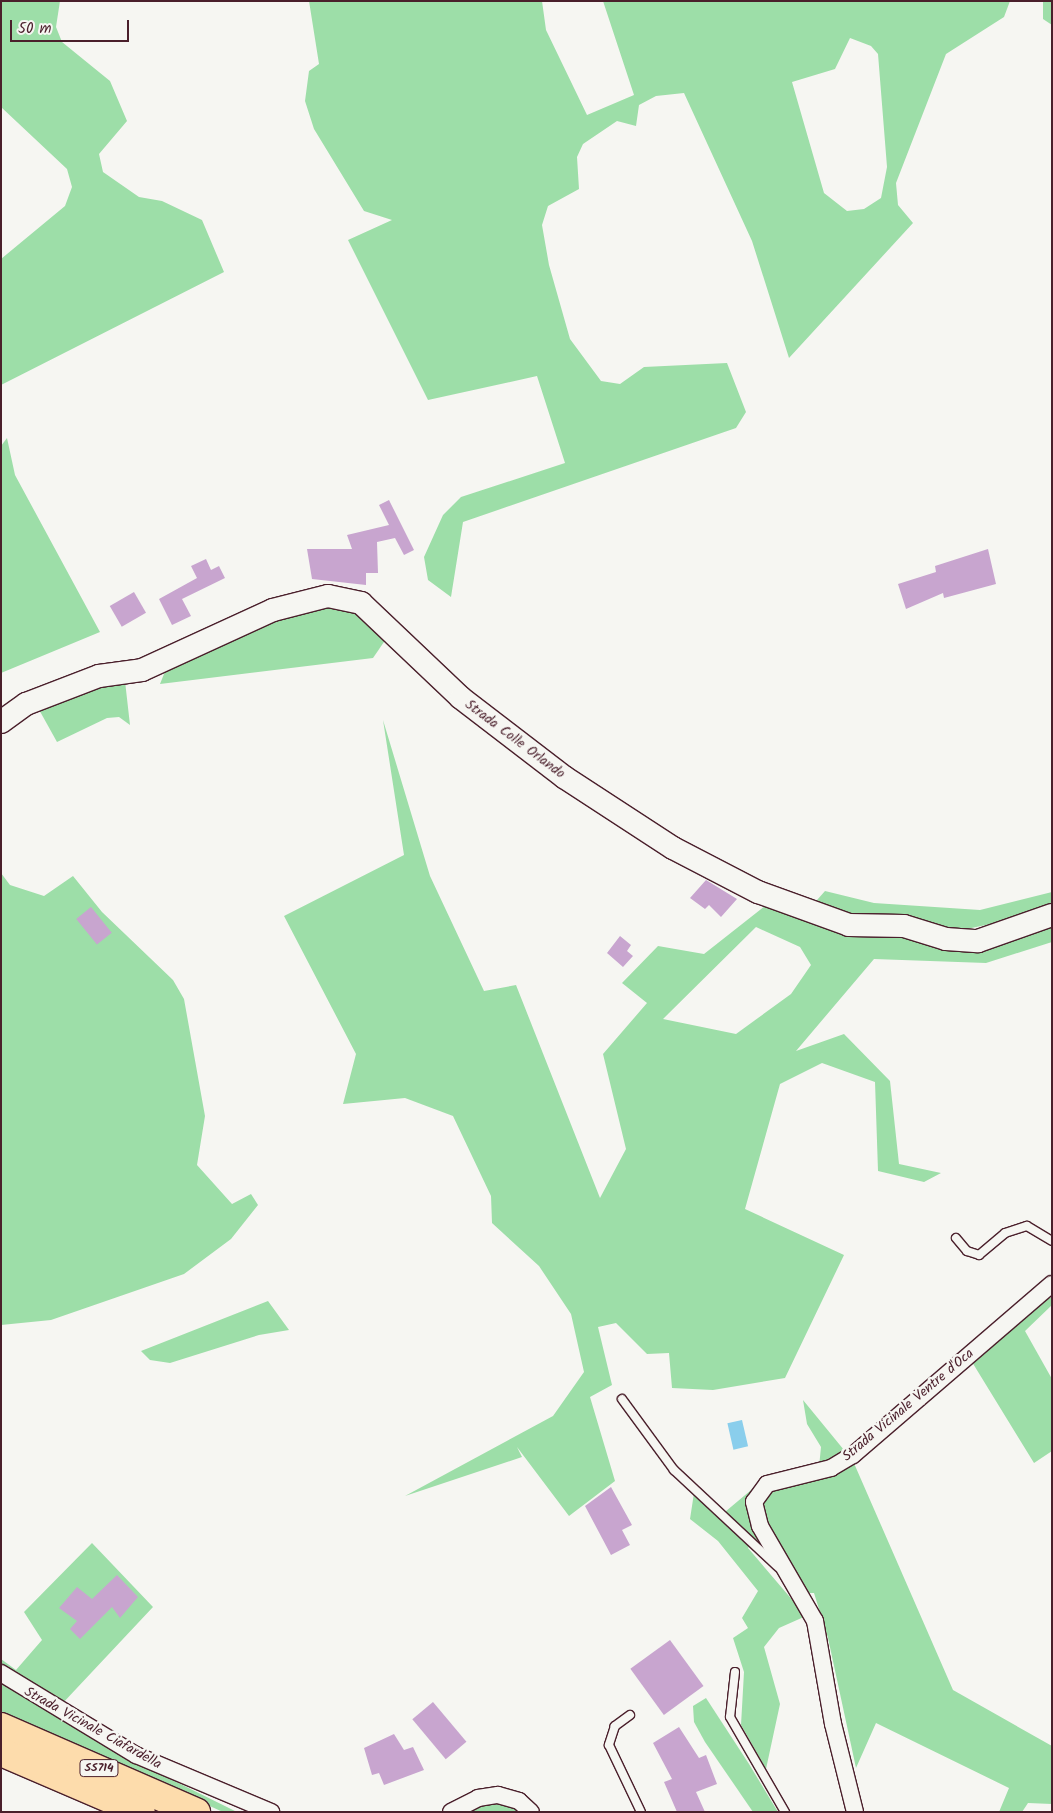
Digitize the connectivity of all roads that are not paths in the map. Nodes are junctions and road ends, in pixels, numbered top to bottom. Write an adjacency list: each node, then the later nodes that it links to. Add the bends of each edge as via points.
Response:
1 (1, 722): 2 (street, Strada Colle Orlando, via 26,704 99,676 142,670 272,610 328,596 361,603 461,698 602,803 673,848 758,892 849,925 904,926 946,939 978,941)
2 (1052, 915)
3 (956, 1238): 4 (lane, via 967,1251 978,1255 1005,1233 1027,1226)
4 (1052, 1241)
5 (1052, 1284): 7 (street, Strada Vicinale Ventre d'Oca, via 853,1455 831,1468 767,1484 759,1492 754,1502 760,1526)
6 (622, 1399): 7 (lane, via 674,1470)
7 (795, 1584): 20 (street, Strada Vicinale Ventre d'Oca, via 815,1621 833,1724)
8 (735, 1672): 19 (lane, via 730,1717)
9 (1, 1673): 15 (street, Strada Vicinale Ciafardella, via 136,1755)
10 (630, 1715): 18 (lane, via 615,1726 609,1745)
11 (1, 1727): 14 (highway, SS714)
12 (1, 1752): 13 (highway, SS714)
13 (141, 1812)
14 (196, 1812)
15 (271, 1812)
16 (451, 1812): 17 (street, via 498,1795 519,1801)
17 (531, 1812)
18 (641, 1812)
19 (785, 1812)
20 (855, 1812)

